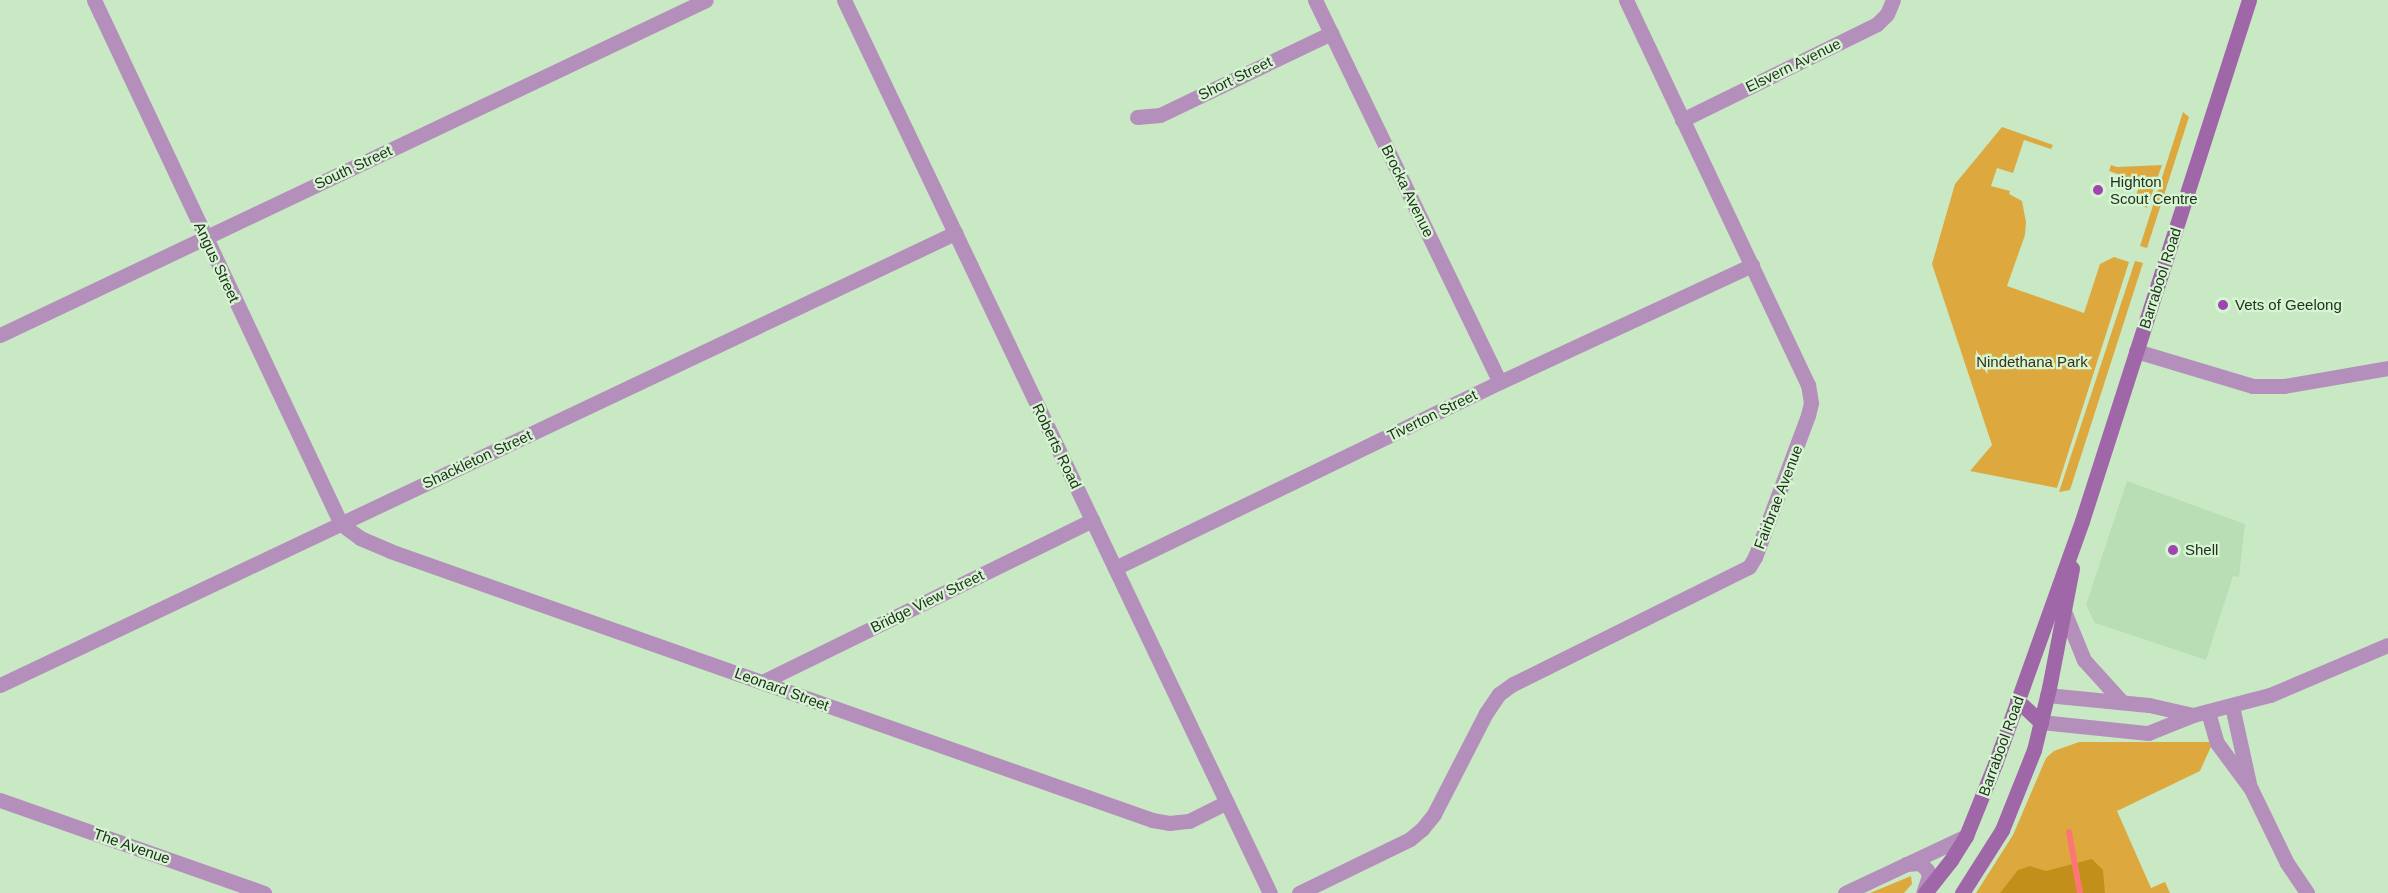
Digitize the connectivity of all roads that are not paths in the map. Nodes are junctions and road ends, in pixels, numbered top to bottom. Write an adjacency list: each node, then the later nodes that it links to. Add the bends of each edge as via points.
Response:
1 (94, 0): 12 (street, Angus Street)
2 (706, 0): 12 (street, South Street)
3 (844, 0): 11 (street, Roberts Road)
4 (1316, 0): 8 (street, Brocka Avenue)
5 (1626, 0): 10 (street, Fairbrae Avenue)
6 (1893, 0): 10 (street, Elsvern Avenue, via 1887,14 1876,24)
7 (2249, 0): 15 (main road, Barrabool Road)
8 (1331, 33): 9 (street, Short Street, via 1160,115); 17 (street, Brocka Avenue)
9 (1137, 117)
10 (1682, 120): 13 (street, Fairbrae Avenue)
11 (955, 233): 18 (street, Roberts Road); 20 (street, Shackleton Street)
12 (206, 237): 14 (street, South Street); 20 (street, Angus Street)
13 (1752, 265): 17 (street, Tiverton Street); 39 (street, Fairbrae Avenue, via 1808,385 1811,403 1749,567 1498,694 1434,814 1422,829 1410,839)
14 (0, 335)
15 (2136, 351): 16 (street, via 2253,386 2284,386); 19 (main road, Barrabool Road)
16 (2388, 368)
17 (1500, 382): 21 (street, Tiverton Street)
18 (1092, 520): 21 (street, Roberts Road); 24 (street, Bridge View Street)
19 (2082, 521): 22 (main road, Barrabool Road); 27 (main road, Barrabool Road)
20 (340, 524): 24 (street, Leonard Street, via 390,551); 25 (street, Shackleton Street)
21 (1115, 568): 34 (street, Roberts Road)
22 (2064, 611): 26 (main road, Barrabool Road); 28 (street, via 2084,660)
23 (2388, 645): 29 (street, via 2303,683)
24 (762, 682): 34 (street, Leonard Street, via 1152,820 1189,821)
25 (0, 685)
26 (2048, 695): 27 (main road); 28 (street); 31 (main road, Barrabool Road)
27 (2017, 700): 31 (main road); 35 (main road, Barrabool Road)
28 (2122, 702): 30 (street)
29 (2232, 706): 30 (street); 32 (street)
30 (2201, 713): 31 (street, via 2148,733); 32 (street, via 2217,743)
31 (2041, 722): 42 (main road, Barrabool Road, via 2002,830)
32 (2251, 789): 43 (street, via 2287,863)
33 (0, 800): 37 (street, The Avenue)
34 (1227, 802): 38 (street, Roberts Road)
35 (1966, 836): 36 (street); 41 (main road, Barrabool Road)
36 (1903, 866): 40 (street); 41 (street, via 1920,863 1927,870)
37 (264, 893)
38 (1270, 893)
39 (1299, 893)
40 (1845, 893)
41 (1924, 893)
42 (1962, 893)
43 (2307, 893)

